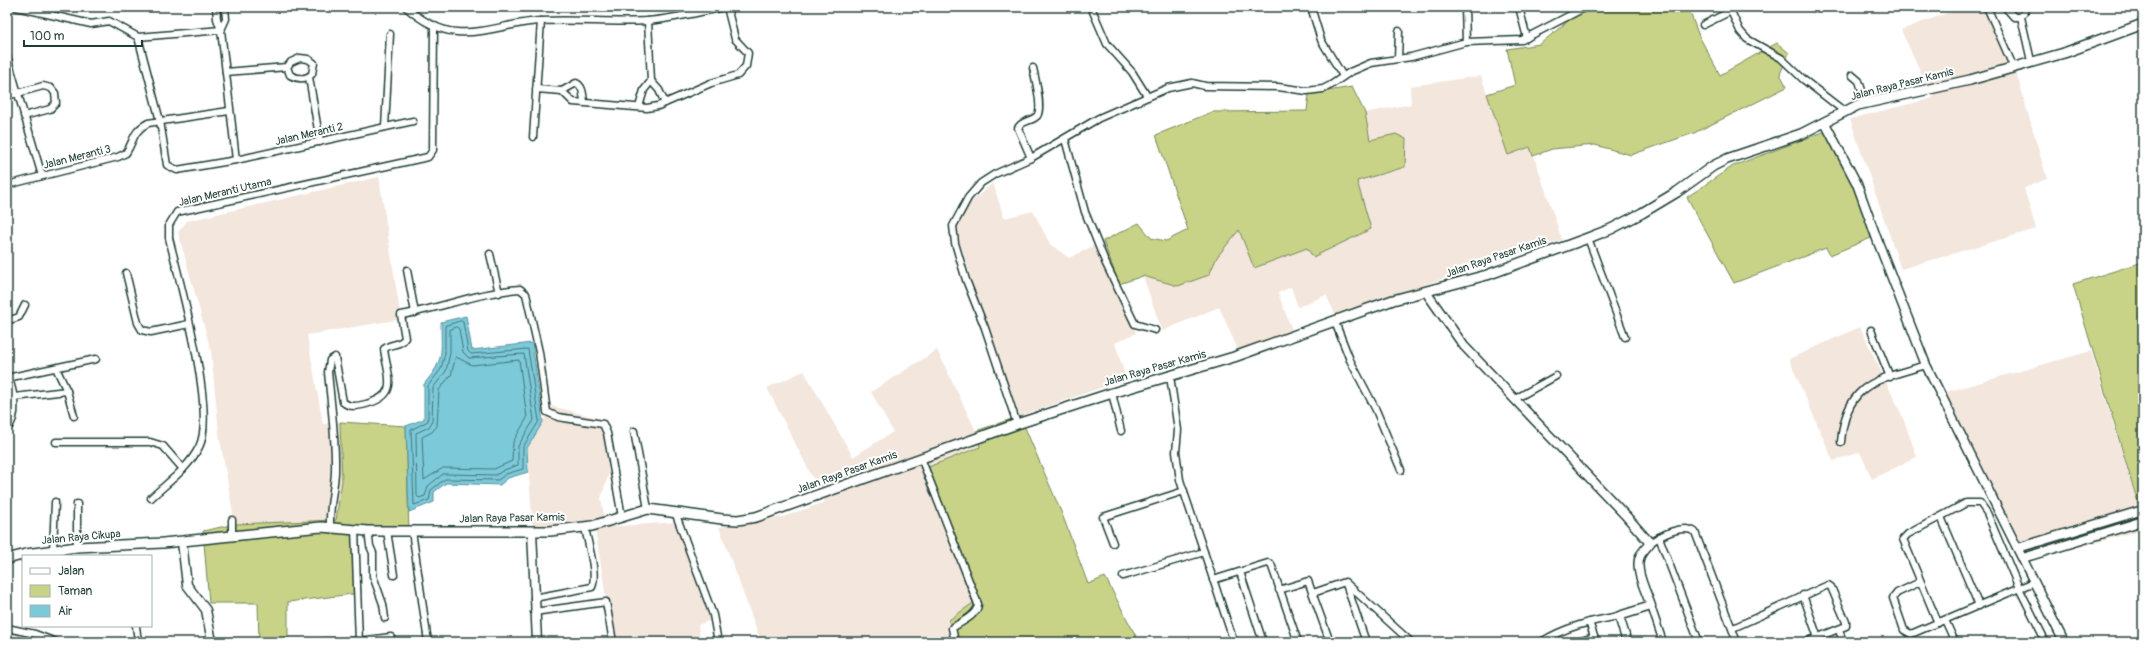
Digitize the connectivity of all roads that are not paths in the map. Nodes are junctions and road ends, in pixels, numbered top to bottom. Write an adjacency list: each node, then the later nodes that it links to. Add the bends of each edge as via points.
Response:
1 (16, 7): 24 (street, via 90,24 109,21)
2 (216, 7): 21 (street)
3 (225, 7): 21 (street, via 226,19)
4 (406, 7): 19 (street)
5 (726, 7): 17 (street); 44 (street, via 735,39 748,53 743,71)
6 (1091, 7): 42 (street, via 1107,44 1132,72)
7 (1311, 7): 35 (street, via 1321,40)
8 (1465, 7): 26 (street)
9 (1519, 7): 25 (street)
10 (1586, 7): 25 (street)
11 (1988, 7): 30 (street)
12 (2005, 7): 15 (street, via 2014,17)
13 (2027, 7): 15 (street)
14 (1730, 9): 20 (street); 48 (street, via 1740,31 1747,39 1781,58 1804,80)
15 (2021, 17): 29 (street)
16 (541, 21): 17 (street); 19 (street, via 471,32 456,32); 38 (street)
17 (648, 21): 37 (street)
18 (2143, 24): 29 (main road, Jalan Raya Pasar Kamis)
19 (434, 25): 71 (street, Jalan Meranti Utama, via 433,150 428,157 177,212 169,225 169,238)
20 (1703, 25)
21 (221, 30): 24 (street); 33 (street)
22 (1399, 31): 28 (street)
23 (390, 34): 53 (street)
24 (138, 37): 50 (street, Jalan Meranti 2)
25 (1527, 38): 26 (street, via 1509,42)
26 (1466, 42): 28 (street)
27 (7, 56): 40 (street)
28 (1398, 59): 35 (street, via 1371,63)
29 (2031, 62): 30 (main road, Jalan Raya Pasar Kamis)
30 (2012, 66): 45 (main road, Jalan Raya Pasar Kamis, via 1970,80)
31 (287, 67): 33 (street); 36 (street, via 290,75 296,78); 36 (street, via 300,58 308,59 314,64)
32 (1033, 68): 57 (street, via 1038,112 1036,117 1023,122 1018,128)
33 (226, 72): 47 (street)
34 (1852, 74): 45 (street, via 1859,81)
35 (1343, 76): 42 (street, via 1331,85 1315,90 1185,83)
36 (309, 77): 56 (street)
37 (651, 82): 44 (street, via 659,90); 46 (street, via 644,90)
38 (536, 89): 39 (street); 54 (street)
39 (562, 91): 43 (street, via 573,102); 43 (street, via 576,83 582,91)
40 (18, 93): 41 (street); 49 (street); 49 (street, via 42,86 51,88 56,94 56,102 50,109)
41 (7, 96)
42 (1147, 96): 55 (street, via 1099,118)
43 (584, 102): 46 (street)
44 (665, 103): 46 (street, via 647,108)
45 (1866, 103): 48 (main road, Jalan Raya Pasar Kamis)
46 (638, 107)
47 (229, 111): 50 (street, Jalan Meranti 3); 58 (street)
48 (1844, 111): 52 (main road, Jalan Raya Pasar Kamis)
49 (24, 116): 59 (street)
50 (160, 121): 58 (street, Jalan Meranti 2, via 167,165 171,168 177,170); 59 (street, Jalan Meranti 3, via 139,128 126,153)
51 (412, 121): 53 (street, Jalan Meranti 2)
52 (1825, 123): 61 (main road, Jalan Raya Pasar Kamis, via 1727,159 1642,213); 76 (street, via 1858,184)
53 (386, 127): 56 (street, Jalan Meranti 2)
54 (533, 137)
55 (1065, 139): 57 (street); 72 (street, via 1085,212 1106,264 1135,324)
56 (320, 142): 58 (street, Jalan Meranti 2)
57 (1031, 158): 87 (street, via 981,183 968,198 953,226 955,243 966,280)
58 (236, 160)
59 (42, 176): 60 (street, Jalan Meranti 3)
60 (7, 185)
61 (1588, 238): 65 (main road, Jalan Raya Pasar Kamis, via 1487,275); 74 (street)
62 (490, 254): 66 (street)
63 (407, 270): 68 (street)
64 (126, 274): 71 (street, via 142,330 151,332)
65 (1426, 292): 70 (main road, Jalan Raya Pasar Kamis, via 1393,300); 85 (street, via 1464,346)
66 (499, 293): 68 (street); 103 (street, via 520,289 525,292 539,352 547,412 558,417 604,426)
67 (25, 305): 69 (street, via 19,317)
68 (415, 313): 107 (street, via 401,315 406,335 403,341 384,349 390,387 386,395 375,402 347,406 343,402 335,357 329,362 335,459)
69 (7, 321)
70 (1335, 322): 78 (main road, Jalan Raya Pasar Kamis, via 1234,358); 95 (street)
71 (189, 324): 94 (street, Jalan Meranti Utama, via 196,356 205,431 199,447)
72 (1155, 330)
73 (1871, 330): 80 (street)
74 (1625, 337)
75 (96, 359): 77 (street)
76 (1926, 365): 80 (street); 121 (street)
77 (56, 368): 81 (street); 82 (street)
78 (1170, 376): 83 (main road, Jalan Raya Pasar Kamis); 96 (street, via 1178,430 1177,463)
79 (1556, 376): 85 (street)
80 (1890, 376): 92 (street, via 1861,390 1846,414 1842,425)
81 (8, 378): 84 (street)
82 (67, 390): 84 (street); 86 (street)
83 (1112, 393): 87 (main road, Jalan Raya Pasar Kamis); 89 (street)
84 (14, 397): 88 (street, via 12,420)
85 (1515, 399): 118 (street)
86 (74, 416)
87 (1017, 424): 93 (main road, Jalan Raya Pasar Kamis)
88 (7, 429)
89 (1121, 431)
90 (634, 432): 100 (street)
91 (56, 442): 94 (street, via 150,442 163,446)
92 (1841, 442)
93 (921, 458): 102 (main road, Jalan Raya Pasar Kamis, via 756,517 738,520); 165 (street, via 978,604 975,612 952,628)
94 (183, 469): 97 (street, Jalan Meranti Utama)
95 (1401, 470)
96 (1184, 491): 117 (street, via 1103,518); 123 (street)
97 (151, 498)
98 (55, 502): 122 (street)
99 (77, 504): 120 (street)
100 (648, 509): 102 (main road, Jalan Raya Pasar Kamis); 103 (main road, Jalan Raya Pasar Kamis)
101 (2143, 510): 121 (street)
102 (675, 512): 164 (street, via 713,614)
103 (622, 517): 108 (main road, Jalan Raya Pasar Kamis)
104 (1941, 517): 133 (street, via 1908,534 1904,539); 135 (street, via 1966,503 1974,502 1983,506); 141 (street)
105 (232, 520): 114 (street)
106 (2143, 521): 126 (street)
107 (330, 527): 109 (main road, Jalan Raya Pasar Kamis); 114 (main road, Jalan Raya Pasar Kamis)
108 (584, 527): 113 (main road, Jalan Raya Pasar Kamis); 139 (street, via 593,570 592,587)
109 (355, 529): 111 (main road, Jalan Raya Pasar Kamis); 160 (street)
110 (412, 530): 112 (main road, Jalan Raya Pasar Kamis); 113 (main road, Jalan Raya Pasar Kamis); 161 (street)
111 (368, 531): 112 (main road, Jalan Raya Pasar Kamis); 144 (street, via 373,553 373,576)
112 (387, 531): 129 (street)
113 (532, 531): 139 (street)
114 (232, 534): 116 (main road, Jalan Raya Pasar Kamis)
115 (1659, 536): 118 (street); 150 (street, via 1687,529 1695,532); 176 (street)
116 (182, 542): 119 (main road, Jalan Raya Pasar Kamis); 158 (street, via 187,585 206,610)
117 (1113, 543)
118 (1650, 543): 140 (street, via 1640,556 1639,570)
119 (133, 545): 120 (main road, Jalan Raya Cikupa)
120 (77, 547): 122 (main road, Jalan Raya Cikupa)
121 (2018, 548): 126 (street)
122 (53, 550): 124 (main road, Jalan Raya Cikupa)
123 (1204, 552): 130 (street); 131 (street)
124 (27, 555)
125 (22, 556): 127 (main road, Jalan Raya Cikupa)
126 (2023, 558): 134 (street)
127 (7, 559)
128 (1240, 572): 131 (street); 136 (street, via 1268,563); 167 (street)
129 (394, 575)
130 (1123, 576)
131 (1213, 580): 166 (street)
132 (1346, 582): 137 (street); 155 (street); 170 (street)
133 (1920, 582): 147 (street); 147 (street, via 1893,598 1904,630 1911,634)
134 (2034, 582): 135 (street); 182 (street)
135 (2019, 588): 141 (street); 181 (street, via 2043,636)
136 (1279, 590): 137 (street, via 1308,581); 168 (street)
137 (1313, 593): 169 (street)
138 (1803, 595): 150 (street); 151 (street, via 1825,585 1831,587 1846,622 1846,626); 153 (street)
139 (534, 598): 142 (street)
140 (1651, 606): 143 (street); 175 (street)
141 (1979, 606): 145 (street)
142 (534, 612): 162 (street); 163 (street, via 606,602)
143 (1619, 616): 146 (street); 174 (street)
144 (385, 618)
145 (1944, 620): 147 (street); 180 (street)
146 (1589, 622): 154 (street); 172 (street, via 1558,632)
147 (1938, 623)
148 (136, 627): 157 (street)
149 (7, 628): 156 (street)
150 (1733, 628): 177 (street)
151 (1839, 630): 153 (street); 179 (street)
152 (391, 637): 160 (street)
153 (1818, 638): 178 (street)
154 (1595, 639): 173 (street)
155 (1406, 640): 171 (street)
156 (56, 642)
157 (138, 642)
158 (212, 642)
159 (324, 642): 160 (street)
160 (359, 642)
161 (428, 642)
162 (537, 642)
163 (614, 642)
164 (718, 642)
165 (955, 642)
166 (1234, 642)
167 (1263, 642)
168 (1298, 642)
169 (1330, 642)
170 (1366, 642)
171 (1411, 642)
172 (1541, 642)
173 (1578, 642)
174 (1627, 642)
175 (1663, 642)
176 (1699, 642)
177 (1737, 642)
178 (1806, 642)
179 (1843, 642)
180 (1955, 642)
181 (2043, 642)
182 (2064, 642)

